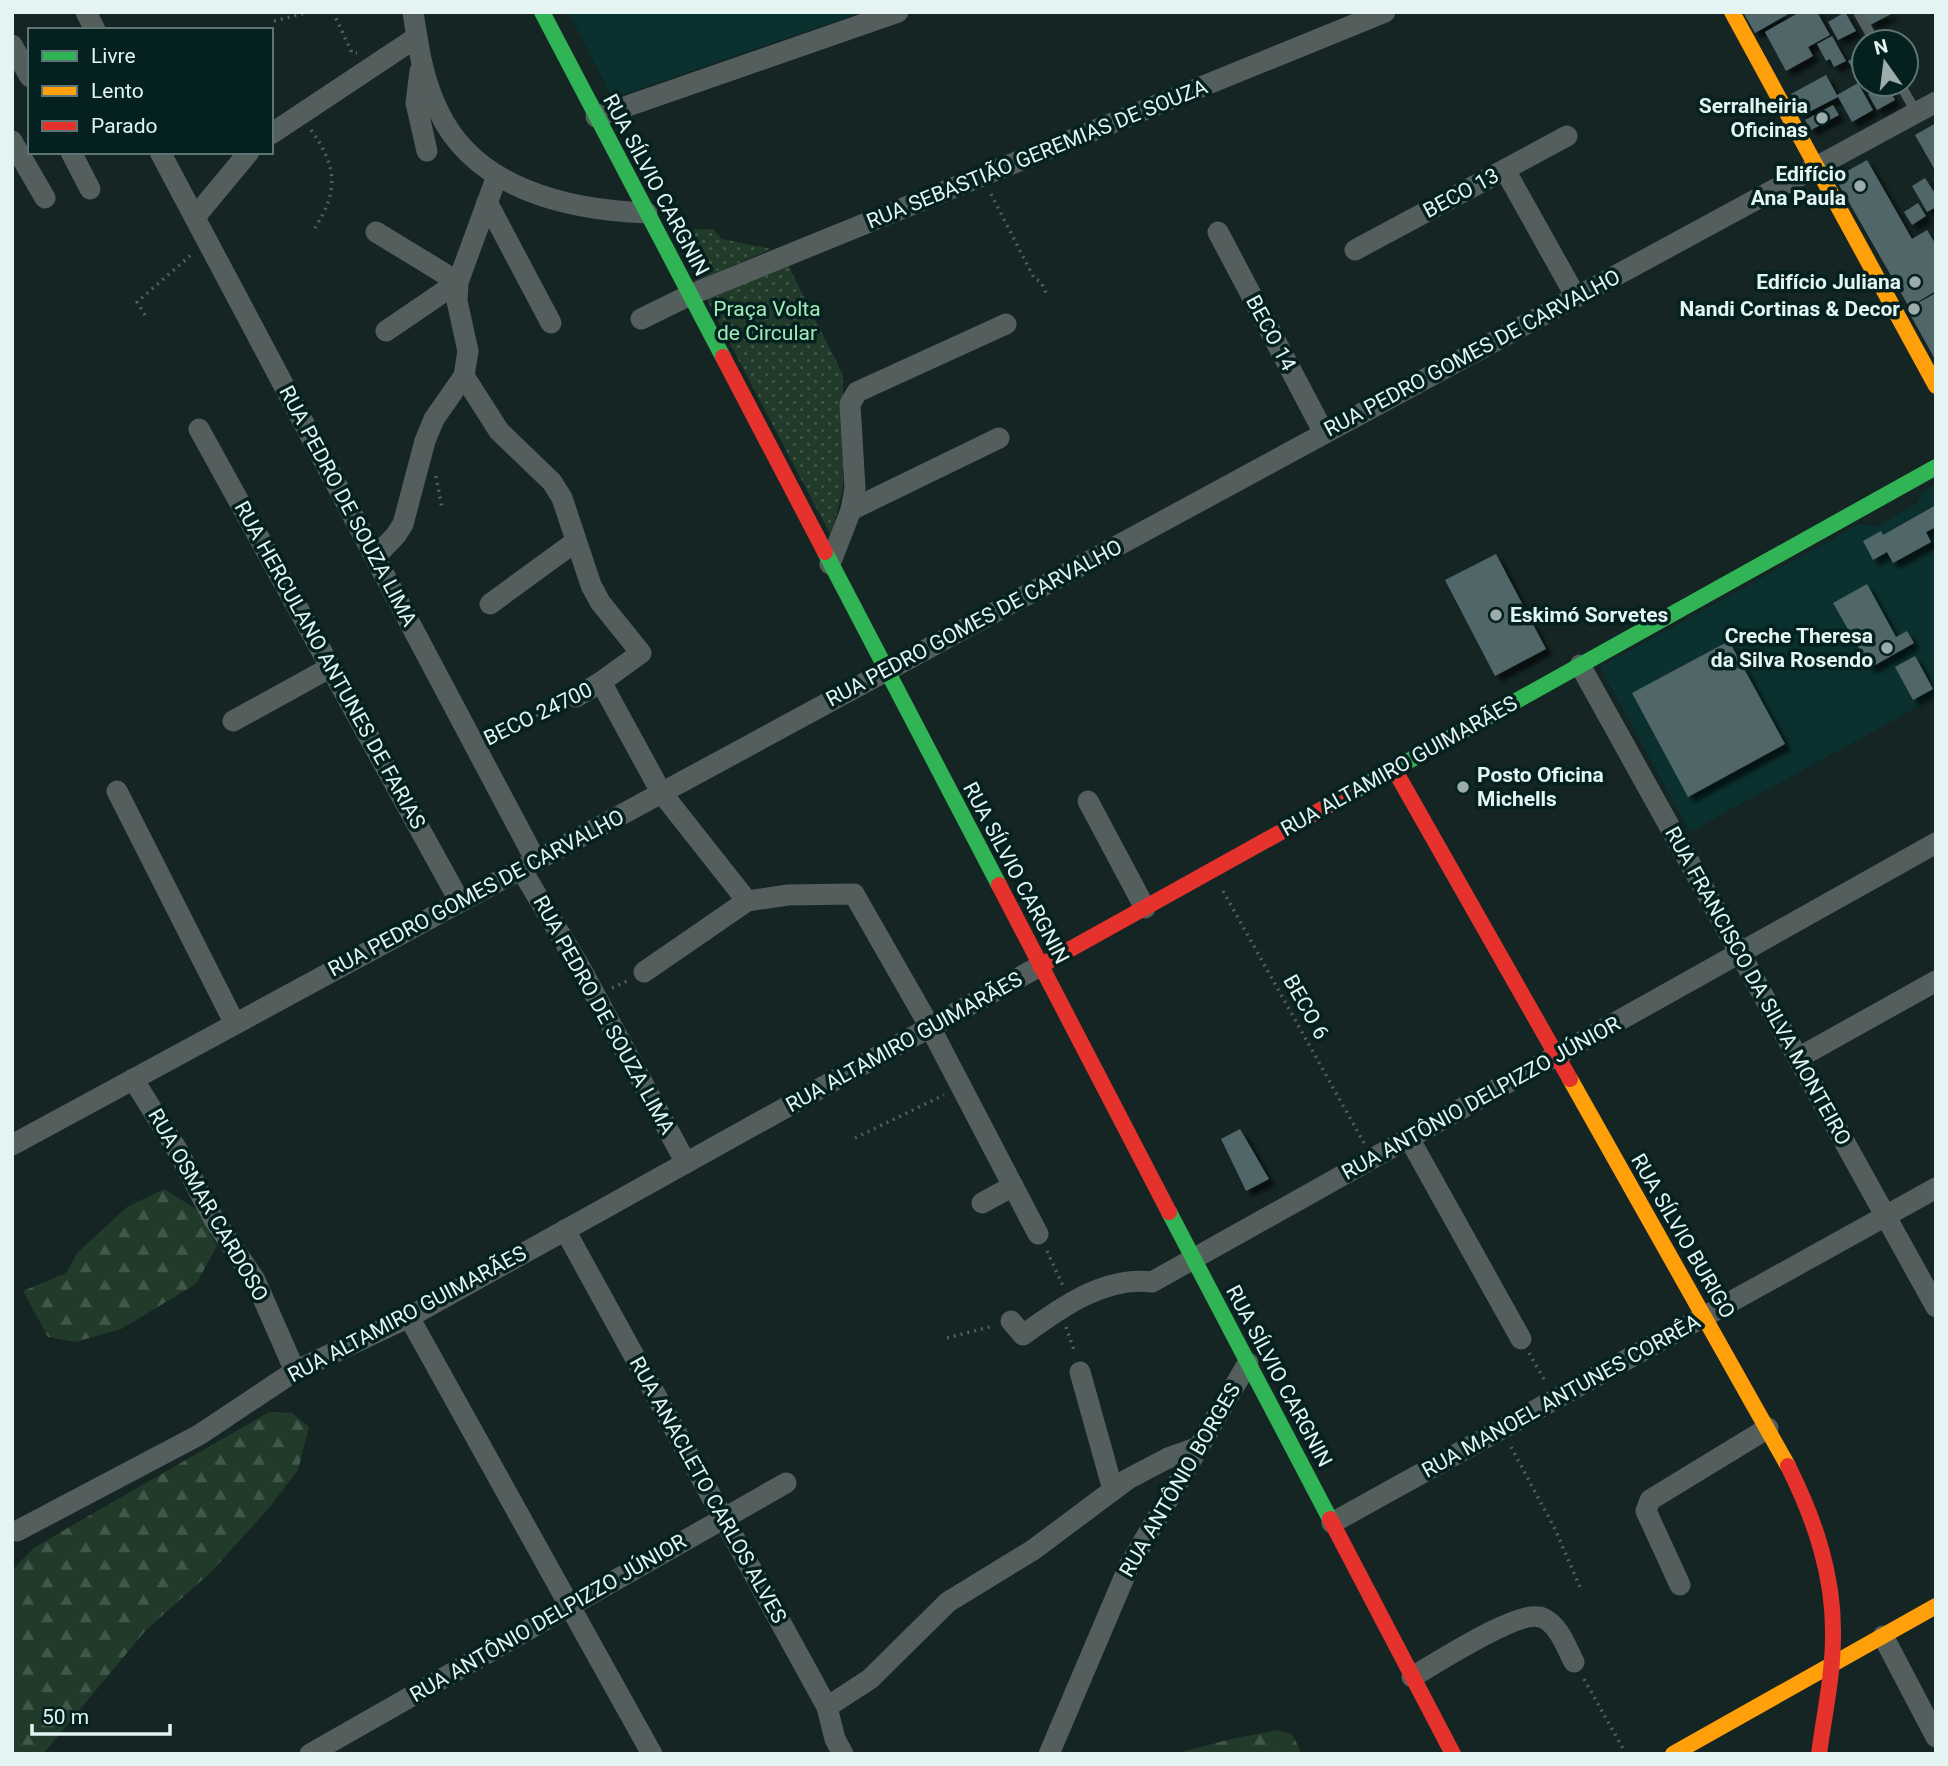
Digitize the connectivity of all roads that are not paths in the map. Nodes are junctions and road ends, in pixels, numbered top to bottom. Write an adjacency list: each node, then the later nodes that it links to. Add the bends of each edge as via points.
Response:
1 (86, 12): 8 (street)
2 (413, 12): 10 (street)
3 (542, 12): 17 (street, RUA SÍLVIO CARGNIN)
4 (898, 12): 17 (street)
5 (1385, 12): 37 (street, RUA SEBASTIÃO GEREMIAS DE SOUZA)
6 (1732, 12): 25 (street)
7 (1858, 12): 9 (lane)
8 (94, 28)
9 (1867, 28)
10 (416, 37): 12 (street); 18 (street)
11 (12, 45): 13 (street)
12 (422, 62): 21 (street, via 416,103); 27 (street, via 439,113 471,156)
13 (28, 73)
14 (1908, 98): 16 (lane)
15 (1936, 102): 16 (street, RUA PEDRO GOMES DE CARVALHO)
16 (1916, 112): 25 (street, RUA PEDRO GOMES DE CARVALHO)
17 (596, 117): 31 (street, RUA SÍLVIO CARGNIN)
18 (273, 133)
19 (1567, 136): 26 (street, BECO 13)
20 (12, 141): 29 (street)
21 (427, 151)
22 (72, 154): 28 (street)
23 (161, 154): 32 (street, RUA PEDRO DE SOUZA LIMA)
24 (247, 154): 32 (street)
25 (1816, 166): 38 (street, RUA PEDRO GOMES DE CARVALHO); 44 (street)
26 (1505, 170): 35 (street, BECO 13); 38 (street)
27 (496, 176): 30 (street); 31 (street, via 582,208)
28 (90, 189)
29 (46, 198)
30 (487, 202): 36 (street); 40 (street)
31 (647, 213): 37 (street, RUA SÍLVIO CARGNIN)
32 (195, 217): 51 (street, RUA PEDRO DE SOUZA LIMA)
33 (376, 232): 36 (street)
34 (1218, 232): 46 (street, BECO 14)
35 (1355, 250)
36 (458, 282): 42 (street); 43 (street, via 457,301 468,351)
37 (690, 295): 39 (street, RUA SEBASTIÃO GEREMIAS DE SOUZA); 52 (street, RUA SÍLVIO CARGNIN)
38 (1576, 297): 46 (street, RUA PEDRO GOMES DE CARVALHO)
39 (641, 319)
40 (551, 323)
41 (1006, 324): 49 (street, via 852,398 855,488)
42 (386, 331)
43 (464, 376): 50 (street, via 499,431 552,482 569,515); 51 (street, via 434,419 403,523)
44 (1936, 386)
45 (199, 429): 55 (street, RUA HERCULANO ANTUNES DE FARIAS)
46 (1324, 433): 56 (street, RUA PEDRO GOMES DE CARVALHO)
47 (999, 438): 49 (street)
48 (1936, 467): 54 (street, RUA ALTAMIRO GUIMARÃES)
49 (851, 510): 52 (street)
50 (575, 542): 53 (street); 57 (street, BECO 24700, via 600,601 640,653)
51 (375, 557): 65 (street, RUA PEDRO DE SOUZA LIMA, via 475,745)
52 (830, 564): 56 (street, RUA SÍLVIO CARGNIN)
53 (491, 604)
54 (1580, 665): 60 (street, RUA ALTAMIRO GUIMARÃES); 69 (street, RUA FRANCISCO DA SILVA MONTEIRO)
55 (331, 667): 59 (street); 67 (street, RUA HERCULANO ANTUNES DE FARIAS)
56 (886, 671): 62 (street, RUA PEDRO GOMES DE CARVALHO); 70 (street, RUA SÍLVIO CARGNIN)
57 (601, 682): 58 (street, BECO 24700); 62 (street)
58 (576, 697)
59 (233, 721)
60 (1394, 769): 68 (street, RUA ALTAMIRO GUIMARÃES); 75 (street, RUA SÍLVIO BURIGO)
61 (117, 791): 73 (street)
62 (661, 792): 65 (street, RUA PEDRO GOMES DE CARVALHO); 66 (street)
63 (1088, 801): 68 (street)
64 (1936, 843): 69 (street, RUA ANTÔNIO DELPIZZO JÚNIOR)
65 (528, 865): 67 (street, RUA PEDRO GOMES DE CARVALHO); 80 (street, RUA PEDRO DE SOUZA LIMA)
66 (747, 901): 71 (street); 74 (street, via 854,894)
67 (460, 902): 73 (street, RUA PEDRO GOMES DE CARVALHO)
68 (1145, 908): 70 (street, RUA ALTAMIRO GUIMARÃES)
69 (1740, 953): 75 (street, RUA ANTÔNIO DELPIZZO JÚNIOR); 76 (street, RUA FRANCISCO DA SILVA MONTEIRO)
70 (1040, 966): 74 (street, RUA ALTAMIRO GUIMARÃES); 87 (street, RUA SÍLVIO CARGNIN)
71 (644, 972)
72 (1936, 981): 76 (street)
73 (235, 1024): 77 (street, RUA PEDRO GOMES DE CARVALHO)
74 (930, 1027): 80 (street, RUA ALTAMIRO GUIMARÃES); 81 (street)
75 (1556, 1056): 78 (street, RUA ANTÔNIO DELPIZZO JÚNIOR); 90 (street, RUA SÍLVIO BURIGO)
76 (1798, 1058): 84 (street, RUA FRANCISCO DA SILVA MONTEIRO)
77 (133, 1079): 79 (street, RUA PEDRO GOMES DE CARVALHO); 94 (street, RUA OSMAR CARDOSO, via 213,1218 255,1280)
78 (1409, 1138): 87 (street, RUA ANTÔNIO DELPIZZO JÚNIOR); 92 (street)
79 (12, 1145)
80 (686, 1163): 85 (street, RUA ALTAMIRO GUIMARÃES)
81 (1013, 1186): 83 (street); 86 (street)
82 (1936, 1188): 84 (street, RUA MANOEL ANTUNES CORRÊA)
83 (982, 1203)
84 (1885, 1216): 88 (street, RUA FRANCISCO DA SILVA MONTEIRO); 90 (street, RUA MANOEL ANTUNES CORRÊA)
85 (565, 1230): 89 (street, RUA ALTAMIRO GUIMARÃES); 100 (street, RUA ANACLETO CARLOS ALVES)
86 (1038, 1234)
87 (1194, 1259): 91 (street, RUA ANTÔNIO DELPIZZO JÚNIOR, via 1152,1282 1115,1284); 93 (street, RUA SÍLVIO CARGNIN)
88 (1936, 1307)
89 (409, 1317): 94 (street, RUA ALTAMIRO GUIMARÃES); 104 (street)
90 (1704, 1317): 96 (street, RUA SÍLVIO BURIGO); 101 (street, RUA MANOEL ANTUNES CORRÊA)
91 (1017, 1328)
92 (1521, 1339)
93 (1248, 1363): 97 (street, RUA ANTÔNIO BORGES); 101 (street, RUA SÍLVIO CARGNIN)
94 (295, 1371): 102 (street, RUA ALTAMIRO GUIMARÃES, via 199,1435)
95 (1080, 1372): 99 (street)
96 (1768, 1428): 103 (street, via 1646,1505); 108 (street, RUA SÍLVIO BURIGO, via 1797,1481 1821,1545 1831,1603)
97 (1199, 1447): 99 (street, via 1144,1470); 115 (street, RUA ANTÔNIO BORGES, via 1129,1566)
98 (786, 1483): 100 (street, RUA ANTÔNIO DELPIZZO JÚNIOR)
99 (1113, 1490): 110 (street, via 1033,1550 948,1602 870,1679)
100 (723, 1519): 104 (street, RUA ANTÔNIO DELPIZZO JÚNIOR); 110 (street, RUA ANACLETO CARLOS ALVES)
101 (1332, 1523): 109 (street, RUA SÍLVIO CARGNIN)
102 (18, 1531)
103 (1680, 1585)
104 (570, 1606): 112 (street, RUA ANTÔNIO DELPIZZO JÚNIOR); 113 (street)
105 (1936, 1606): 106 (street)
106 (1884, 1636): 108 (street); 111 (street)
107 (1574, 1662): 109 (street, via 1555,1628 1536,1615 1492,1632)
108 (1830, 1666): 117 (street); 118 (street, RUA SÍLVIO BURIGO)
109 (1412, 1677): 116 (street, RUA SÍLVIO CARGNIN)
110 (827, 1707): 114 (street, RUA ANACLETO CARLOS ALVES)
111 (1936, 1737)
112 (310, 1754)
113 (652, 1754)
114 (843, 1754)
115 (1049, 1754)
116 (1453, 1754)
117 (1673, 1754)
118 (1819, 1754)

